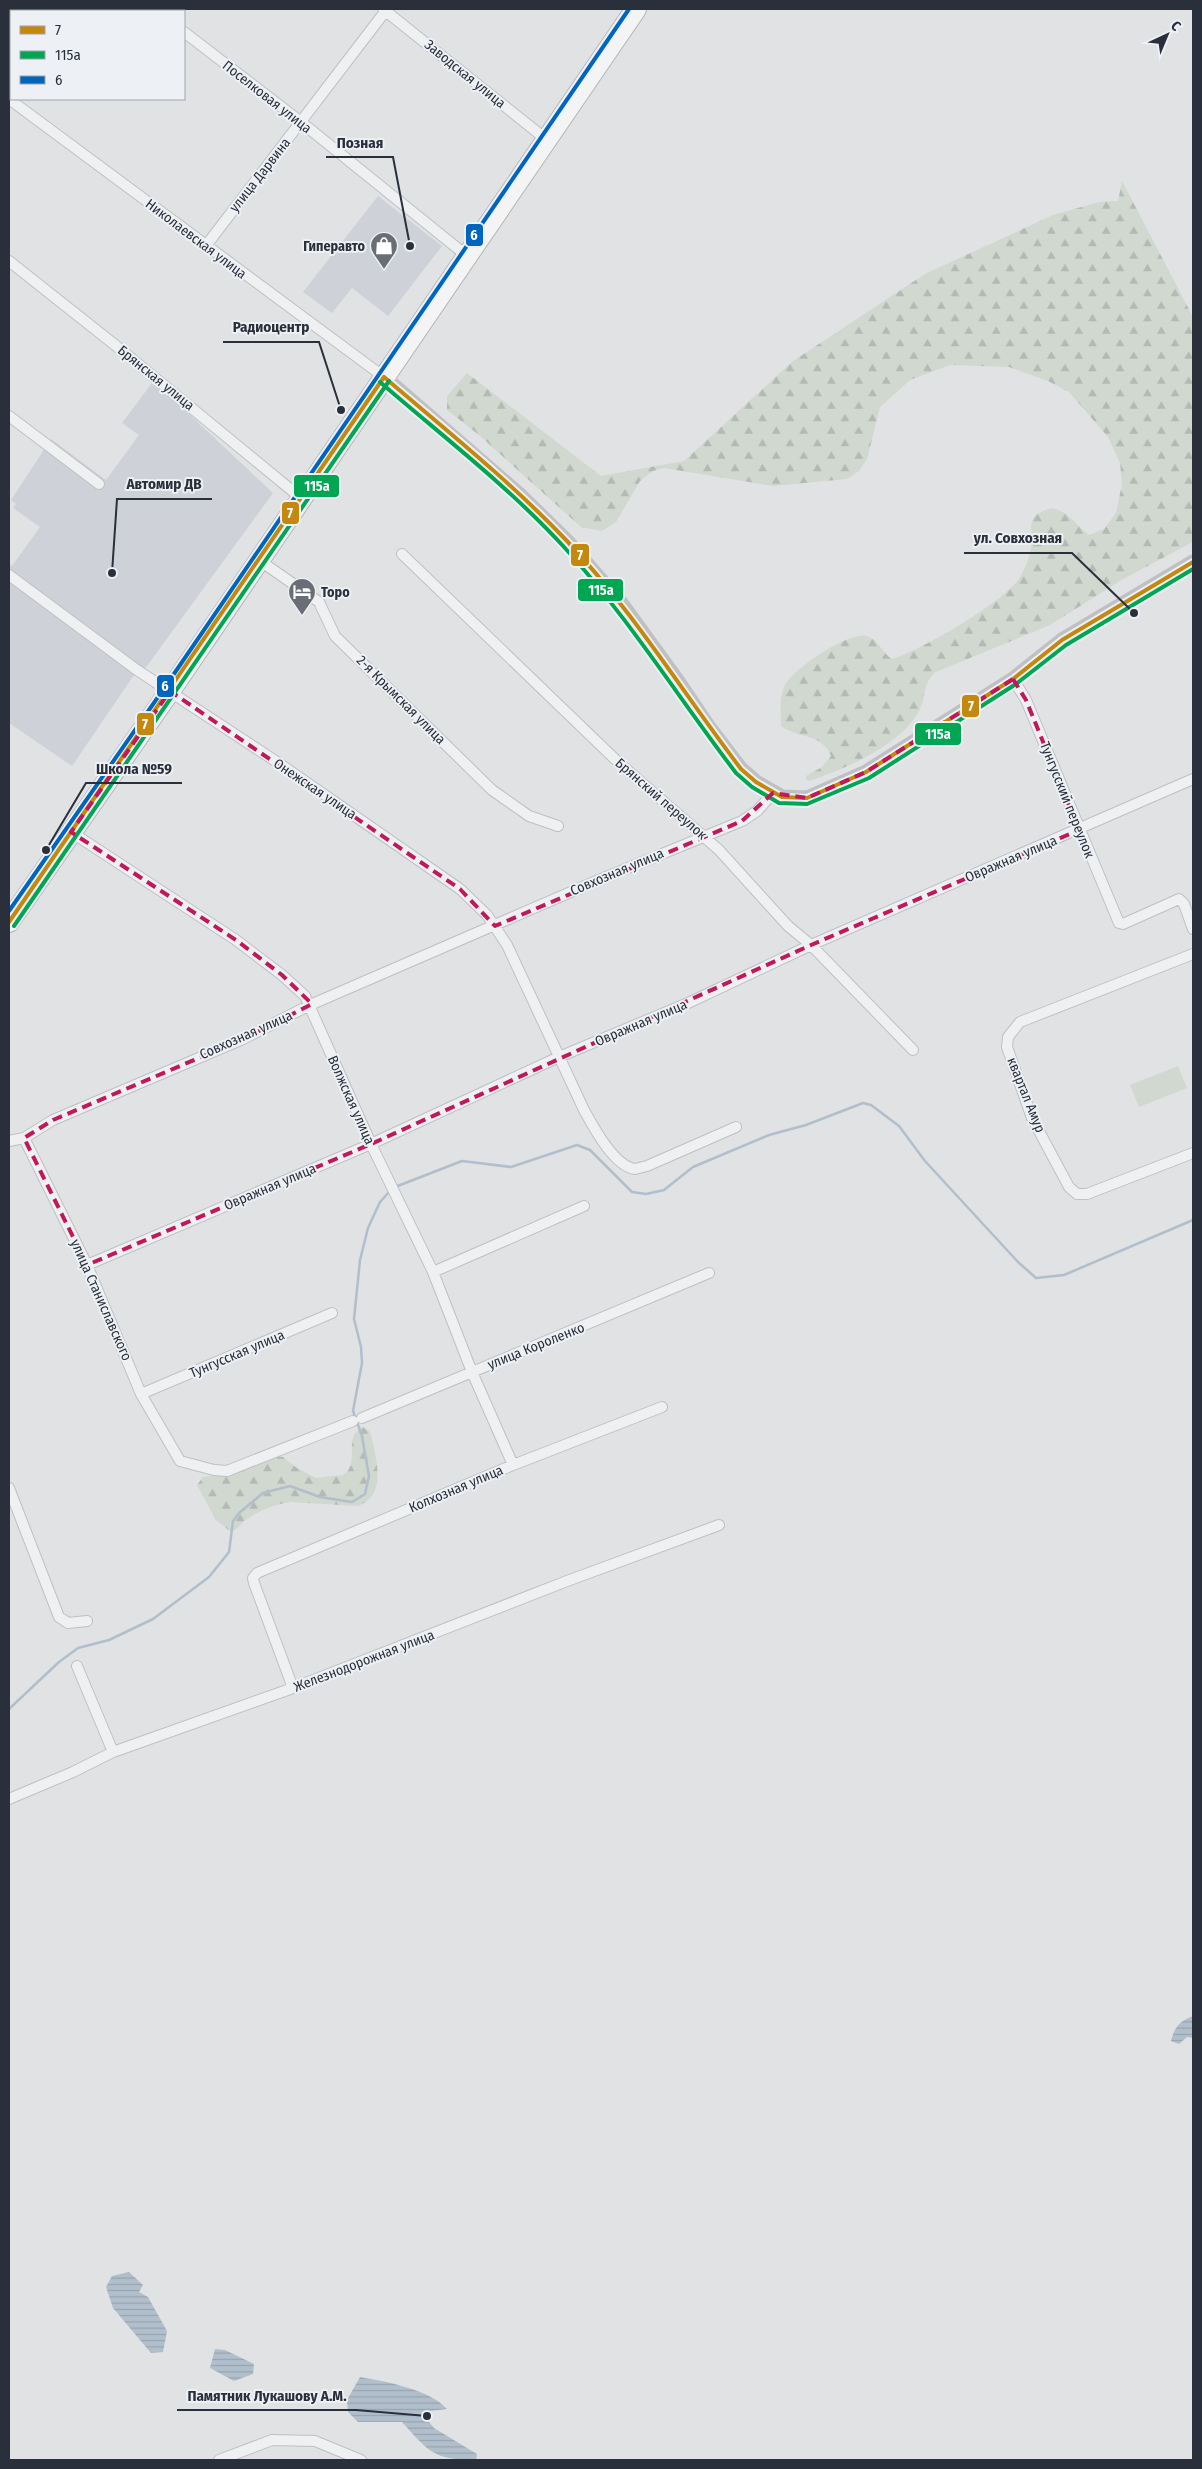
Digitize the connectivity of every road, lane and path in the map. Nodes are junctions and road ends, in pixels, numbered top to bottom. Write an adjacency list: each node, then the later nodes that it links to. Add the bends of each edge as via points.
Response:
1 (385, 9): 5 (street, улица Дарвина); 6 (street, Заводская улица)
2 (633, 10): 6 (highway)
3 (185, 33): 5 (street, Поселковая улица)
4 (10, 100): 7 (street, Николаевская улица)
5 (301, 122): 7 (street, улица Дарвина); 8 (street, Поселковая улица)
6 (547, 140): 8 (highway)
7 (205, 247): 10 (street, Николаевская улица)
8 (467, 256): 10 (highway)
9 (9, 261): 13 (street, Брянская улица, via 115,344)
10 (384, 377): 13 (highway); 21 (main road, via 567,541 621,604 741,769)
11 (9, 416): 12 (street)
12 (99, 484)
13 (300, 498): 15 (highway)
14 (402, 554): 25 (street, Брянский переулок, via 618,762)
15 (259, 560): 19 (highway); 22 (street, 2-я Крымская улица, via 320,602 335,636 492,790 529,816)
16 (1193, 562): 18 (main road, via 1062,640)
17 (9, 575): 19 (street, Онежская улица)
18 (1013, 679): 21 (main road, via 866,772 807,798 794,799); 23 (street, Тунгусский переулок, via 1026,700)
19 (170, 691): 24 (highway); 27 (street, Онежская улица, via 460,889)
20 (1193, 779): 23 (street, Овражная улица)
21 (772, 793): 25 (street, Совхозная улица, via 757,812)
22 (558, 826)
23 (1079, 830): 28 (street, Тунгусский переулок, via 1119,923 1179,900 1184,904); 29 (street, Овражная улица)
24 (71, 832): 26 (highway); 31 (street, Волжская улица, via 236,940 296,987)
25 (704, 836): 27 (street, Совхозная улица); 29 (street, Брянский переулок, via 788,926)
26 (13, 909)
27 (495, 926): 31 (street, Совхозная улица); 33 (street, Онежская улица)
28 (1193, 929)
29 (811, 945): 32 (street, Брянский переулок); 33 (street, Овражная улица, via 688,1004)
30 (1193, 954): 38 (street, квартал Амур, via 1020,1022 1008,1037 1007,1047 1032,1118 1069,1187 1077,1194 1088,1194)
31 (310, 1005): 35 (street, Совхозная улица, via 241,1040 53,1120); 37 (street, Волжская улица)
32 (913, 1050)
33 (559, 1057): 34 (street, via 595,1130 620,1163 628,1168 647,1166); 37 (street, Овражная улица)
34 (736, 1127)
35 (24, 1138): 36 (street, Совхозная улица); 40 (street, улица Станиславского)
36 (9, 1141)
37 (371, 1144): 40 (street, Овражная улица); 41 (street, Волжская улица)
38 (1193, 1153)
39 (584, 1206): 41 (street)
40 (87, 1265): 45 (street, улица Станиславского)
41 (433, 1272): 44 (street, Волжская улица)
42 (709, 1273): 44 (street, улица Короленко)
43 (332, 1313): 45 (street, Тунгусская улица)
44 (472, 1372): 47 (street, улица Короленко, via 228,1471); 48 (street, Волжская улица)
45 (141, 1394): 47 (street, улица Станиславского)
46 (662, 1407): 48 (street, Колхозная улица)
47 (180, 1461)
48 (514, 1465): 53 (street, Колхозная улица, via 263,1569 253,1578)
49 (9, 1488): 51 (street, via 59,1617 68,1623)
50 (719, 1525): 53 (street, Железнодорожная улица)
51 (87, 1621)
52 (77, 1666): 54 (street)
53 (293, 1688): 54 (street, Железнодорожная улица)
54 (113, 1752): 55 (street, Железнодорожная улица)
55 (9, 1799)
56 (219, 2460): 57 (street, via 272,2440 315,2441)
57 (361, 2460)

